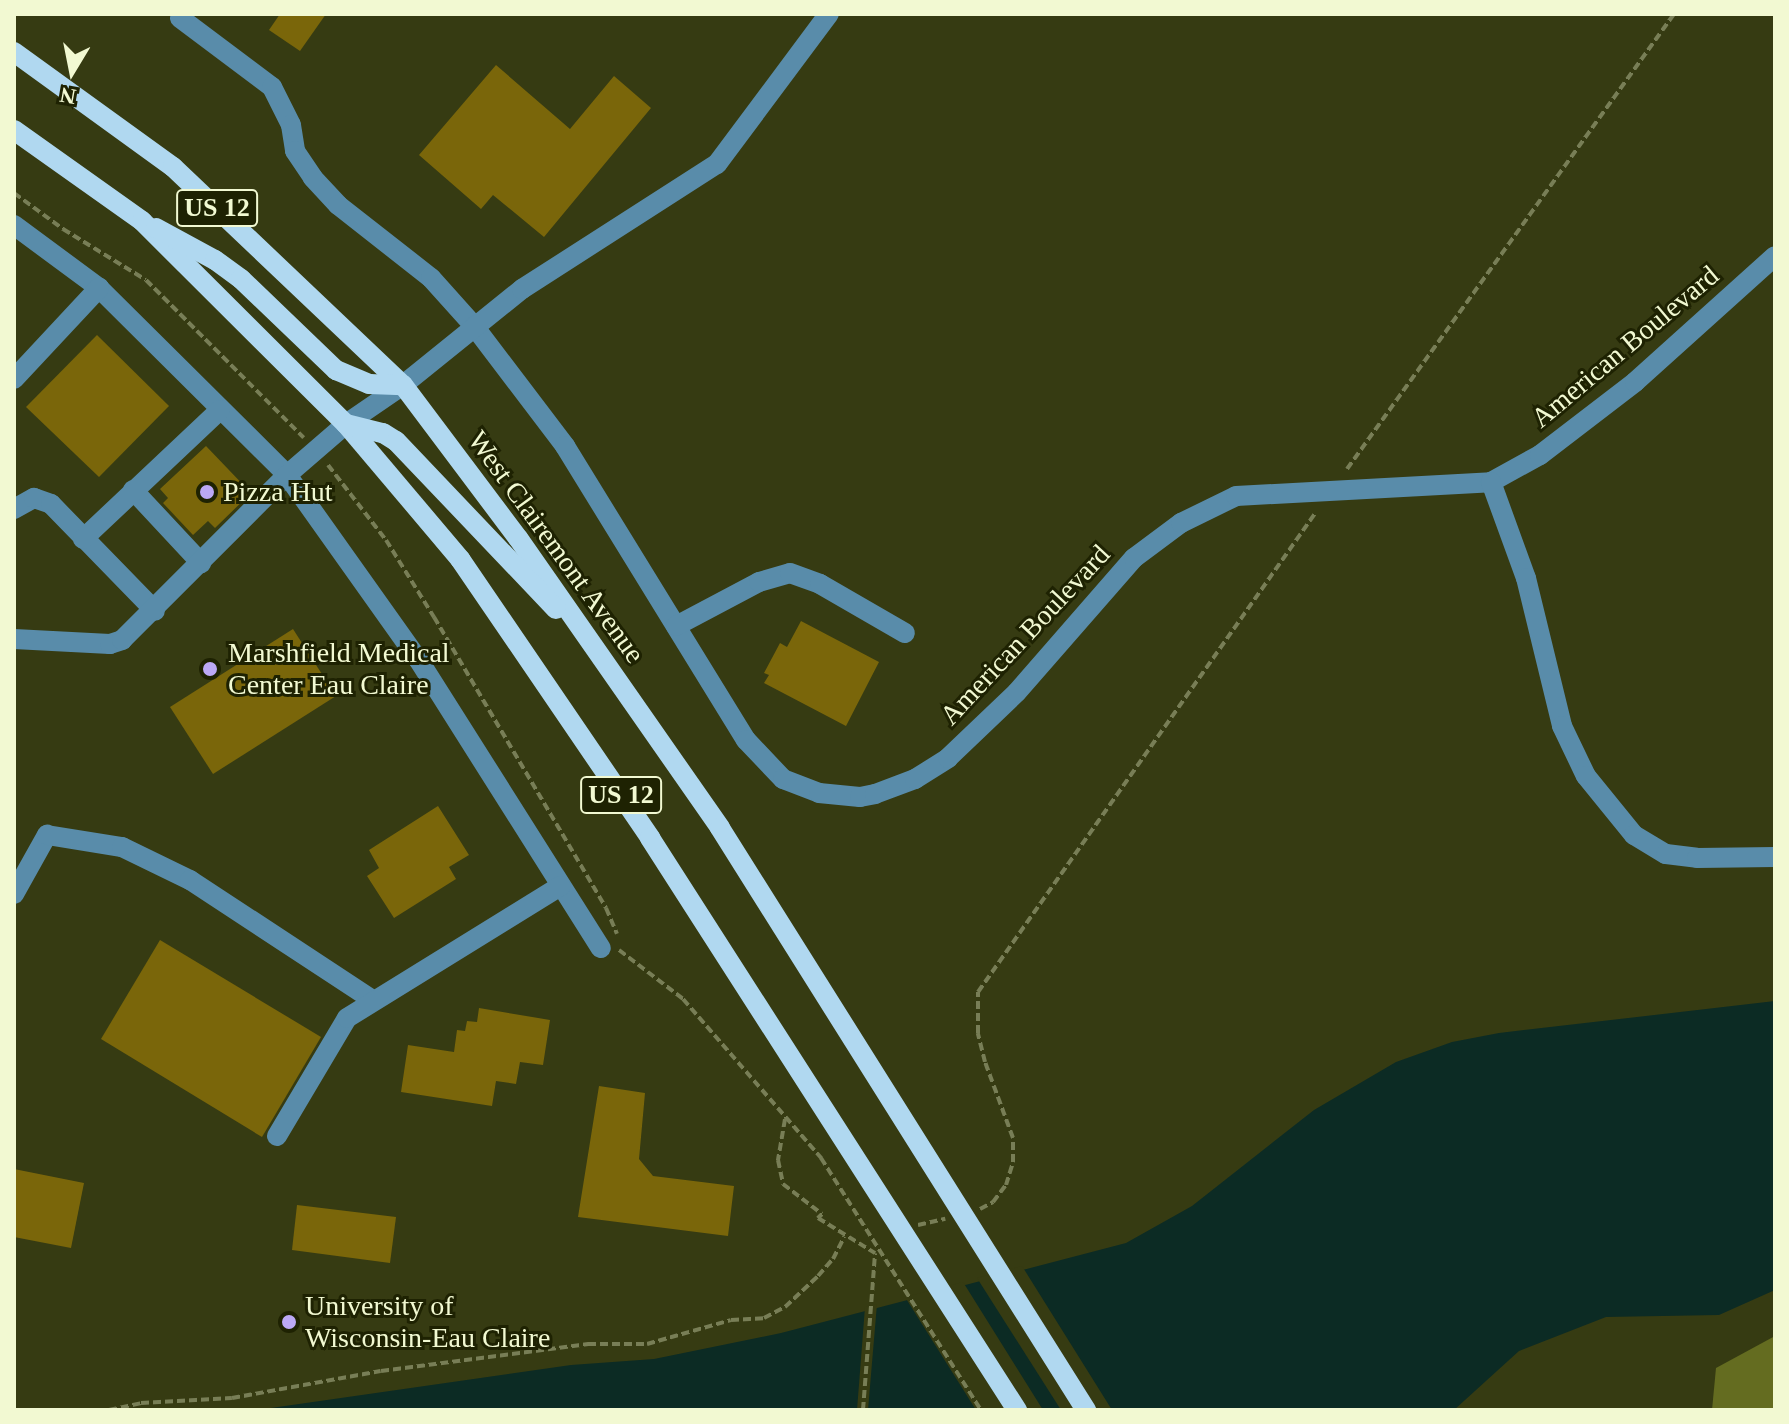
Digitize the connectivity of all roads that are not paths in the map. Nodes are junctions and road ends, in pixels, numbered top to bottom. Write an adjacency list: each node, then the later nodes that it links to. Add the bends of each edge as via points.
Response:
1 (829, 14): 9 (street, via 717,164 522,289)
2 (180, 18): 9 (street, American Boulevard, via 272,87 291,125 295,151 313,178 338,205 431,278)
3 (14, 52): 11 (main road, West Clairemont Avenue / US 12, via 173,167)
4 (14, 130): 5 (main road, US 12)
5 (142, 221): 11 (main road, via 241,279 336,370 369,384); 13 (main road, US 12)
6 (14, 225): 8 (street)
7 (1775, 256): 15 (street, American Boulevard, via 1635,382 1540,455)
8 (99, 288): 10 (street); 12 (street)
9 (474, 326): 11 (street); 21 (street, American Boulevard, via 565,446)
10 (14, 379)
11 (403, 385): 13 (street); 24 (main road, West Clairemont Avenue / US 12)
12 (220, 410): 14 (street); 16 (street)
13 (346, 424): 14 (street); 24 (main road, via 396,441); 31 (main road, US 12, via 460,559 650,838)
14 (287, 475): 19 (street); 26 (street, via 418,659)
15 (1491, 482): 21 (street, American Boulevard, via 1236,496 1181,523 1134,558 1017,692 948,758 895,789 860,797 800,787 773,771 746,740); 25 (street, via 1526,578 1562,726 1586,776 1634,835 1666,854)
16 (133, 490): 18 (street); 19 (street)
17 (14, 509): 18 (street, via 34,498 51,504)
18 (83, 539): 20 (street)
19 (201, 563): 20 (street)
20 (155, 611): 23 (street, via 110,644)
21 (676, 626): 22 (street, via 759,582 790,573 820,584)
22 (905, 633)
23 (14, 639)
24 (593, 645): 32 (main road, West Clairemont Avenue / US 12, via 720,828)
25 (1775, 857)
26 (561, 886): 28 (street); 29 (street)
27 (14, 894): 29 (street, via 47,835 122,847 190,880)
28 (610, 949)
29 (373, 1000): 30 (street, via 338,1029)
30 (277, 1136)
31 (1017, 1410)
32 (1086, 1410)

